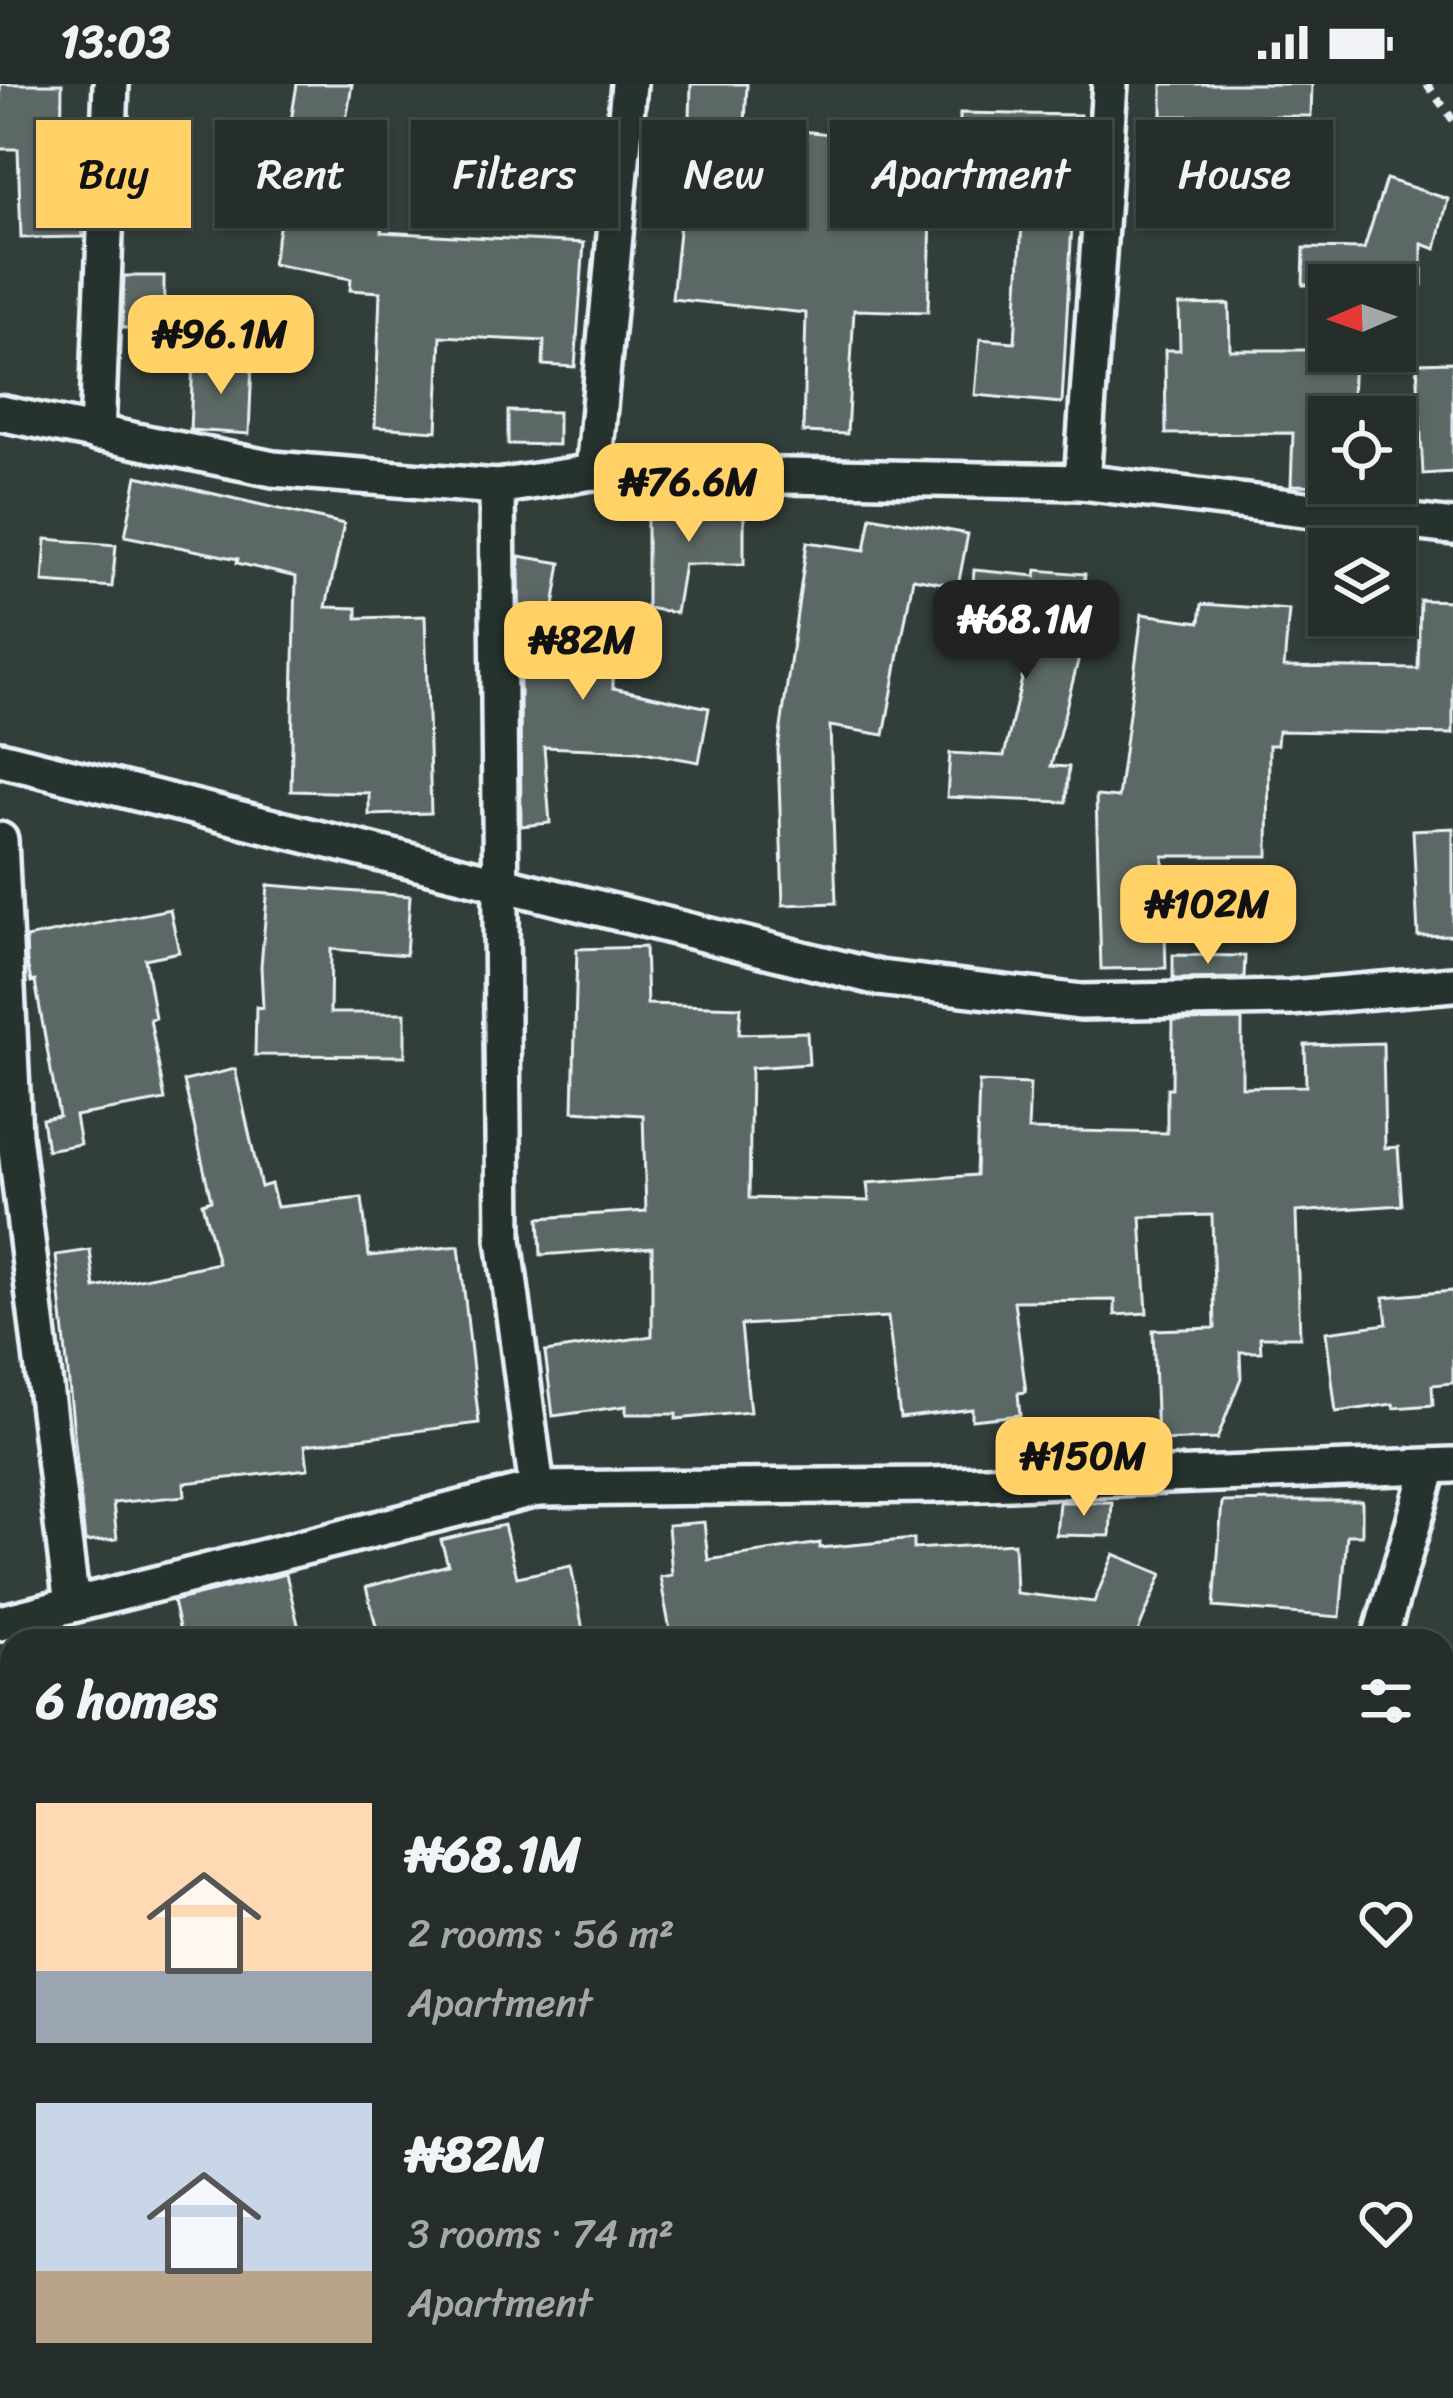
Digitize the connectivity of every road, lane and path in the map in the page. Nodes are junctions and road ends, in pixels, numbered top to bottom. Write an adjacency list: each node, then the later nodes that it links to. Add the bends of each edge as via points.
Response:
1 (111, 84): 7 (street)
2 (629, 84): 8 (street)
3 (1110, 84): 9 (street)
4 (1427, 84): 5 (path)
5 (1453, 120)
6 (0, 413): 7 (street)
7 (97, 434): 10 (street, via 273,470)
8 (593, 472): 9 (street); 10 (street)
9 (1082, 482): 11 (street)
10 (497, 487): 14 (street)
11 (1453, 527)
12 (0, 759): 14 (street)
13 (0, 840): 16 (street)
14 (501, 885): 15 (street, via 879,978 1082,1002 1290,998); 18 (street, via 504,1239)
15 (1453, 984)
16 (7, 1137): 19 (street)
17 (1442, 1466): 18 (street, via 931,1485); 21 (street)
18 (537, 1489): 19 (street)
19 (72, 1605): 20 (street)
20 (0, 1624)
21 (1383, 1629)

